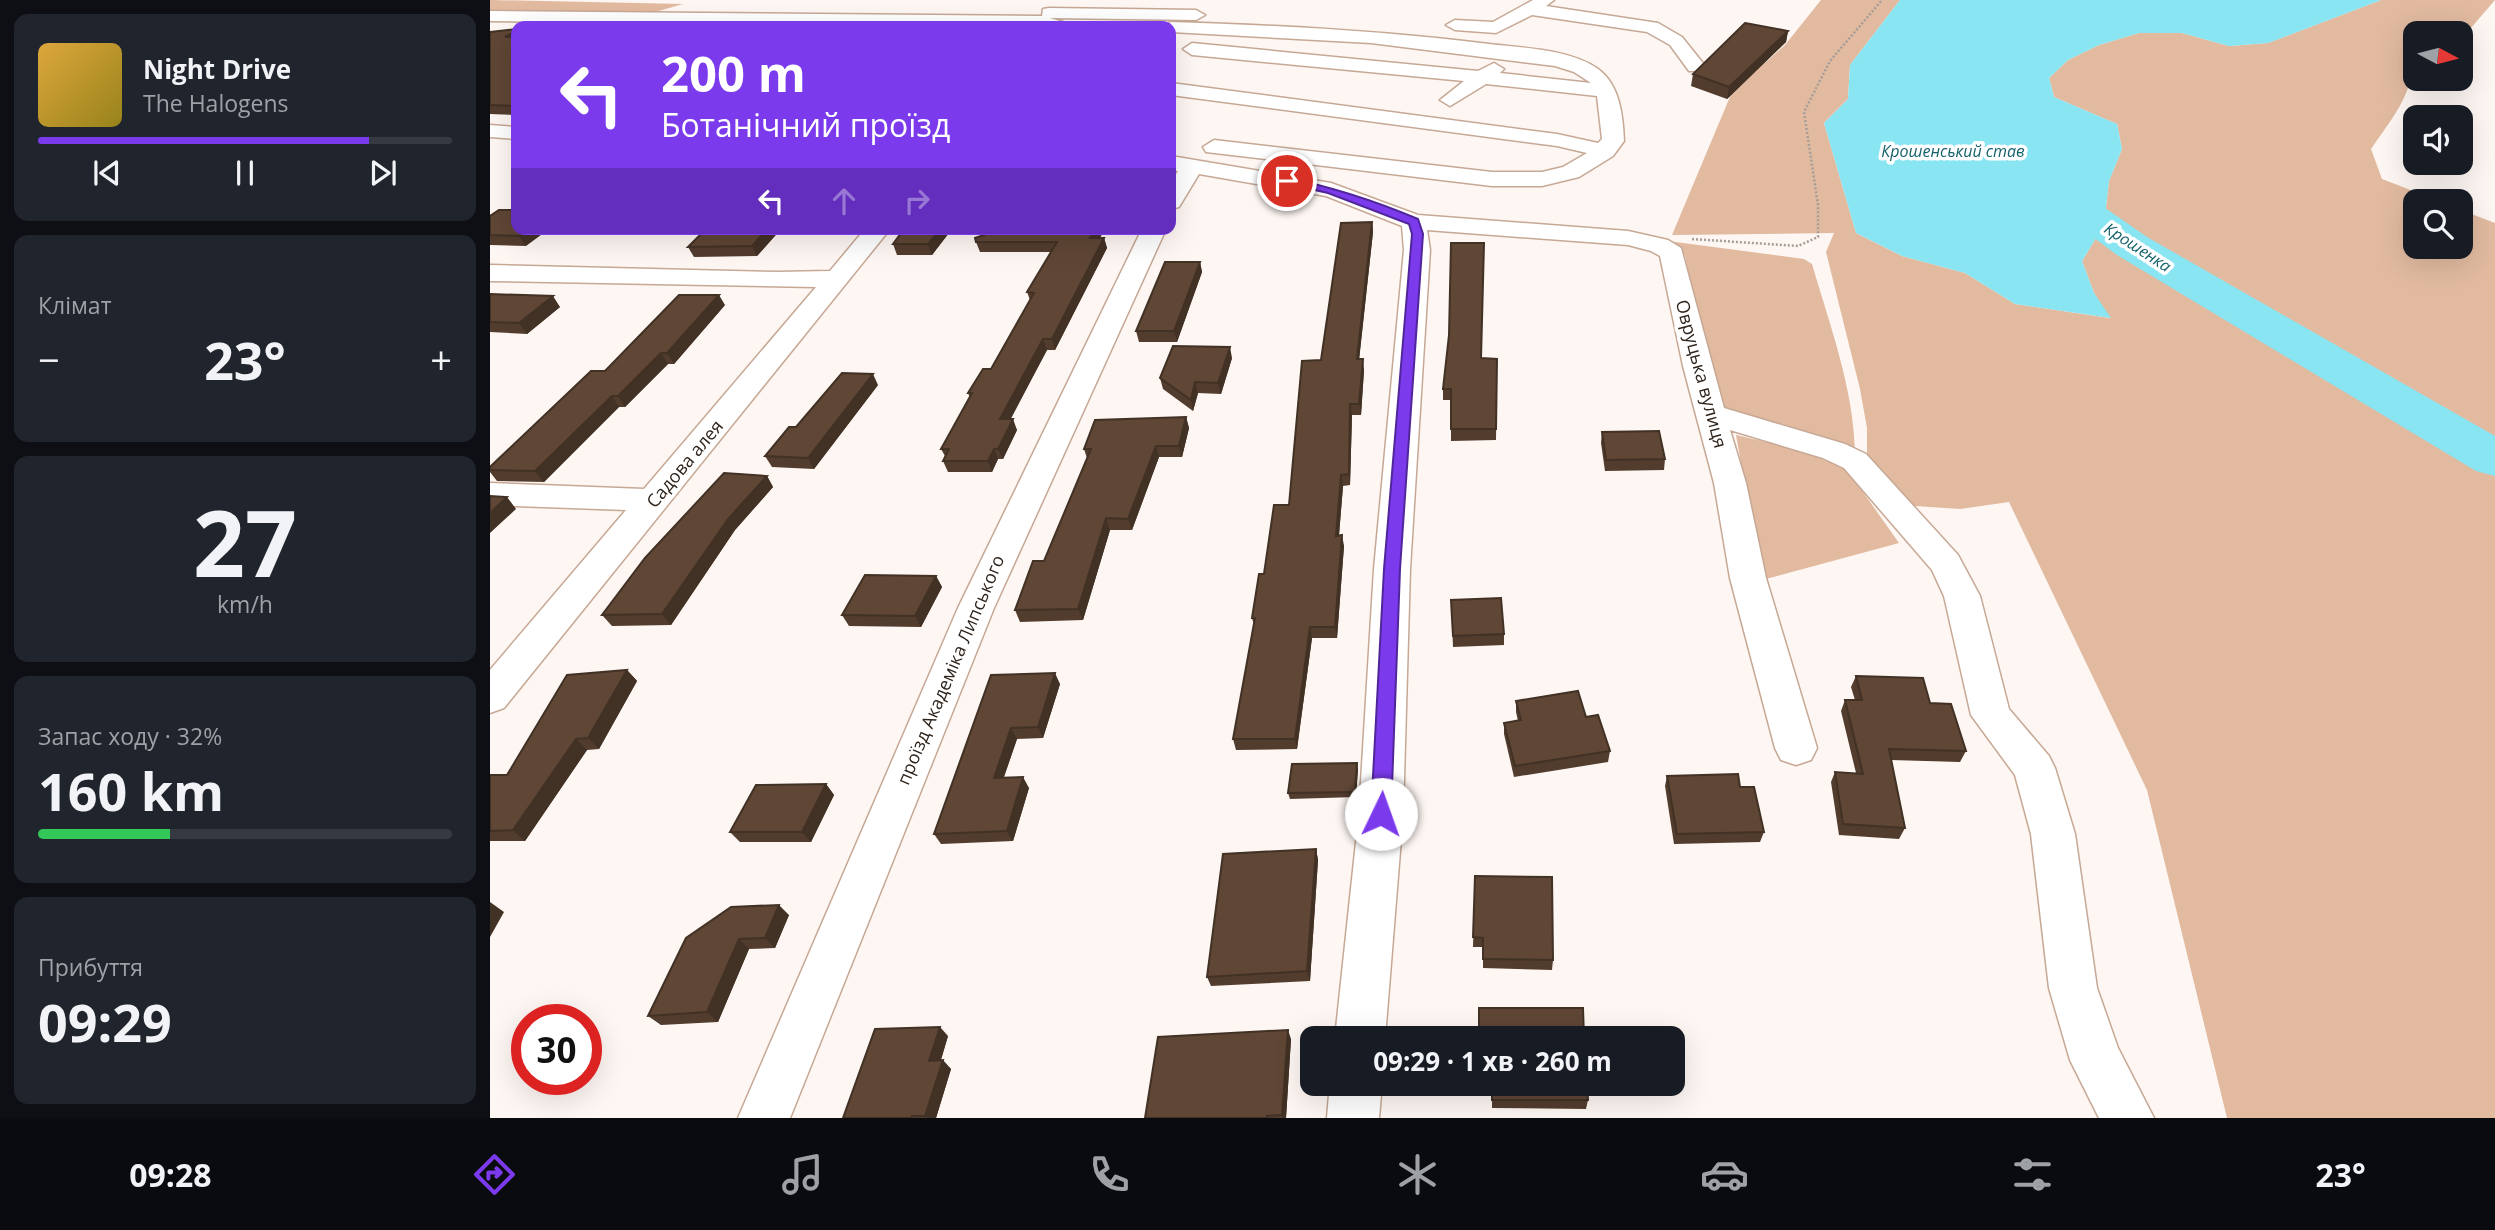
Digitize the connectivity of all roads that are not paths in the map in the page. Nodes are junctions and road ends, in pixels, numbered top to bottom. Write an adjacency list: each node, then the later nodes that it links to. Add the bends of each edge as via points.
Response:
1 (1537, 5): 7 (street); 12 (street, via 1652,27 1675,41)
2 (490, 16): 3 (street, via 776,21)
3 (1047, 17): 4 (street)
4 (1388, 20)
5 (1442, 24): 7 (street)
6 (1176, 27): 8 (street, via 1327,33)
7 (1496, 28): 9 (street, via 1518,29)
8 (1461, 46): 9 (street); 10 (street, via 1416,55 1385,55 1313,41)
9 (1510, 52): 14 (street); 17 (street, via 1590,72)
10 (1177, 60): 11 (street); 13 (street, via 1208,80)
11 (1335, 61): 14 (street); 20 (street)
12 (1696, 67)
13 (1238, 75)
14 (1487, 76): 15 (street); 15 (street, via 1538,66); 18 (street)
15 (1566, 86): 17 (street)
16 (1176, 90): 20 (street)
17 (1605, 91): 23 (street, via 1613,120 1613,141)
18 (1450, 100)
19 (1176, 102): 20 (street)
20 (1286, 109): 23 (street)
21 (490, 131): 22 (street)
22 (511, 132)
23 (1605, 151): 24 (street, via 1572,172 1542,179)
24 (1187, 158): 25 (street); 26 (street, via 1331,190)
25 (1176, 188)
26 (1414, 222): 31 (street, Овруцька вулиця, via 1628,239 1667,249 1675,259); 36 (street, via 1417,250 1392,569 1381,814)
27 (873, 235): 30 (street, Садова алея)
28 (1151, 235): 38 (street, проїзд Академіка Липського, via 976,608)
29 (490, 273): 30 (street)
30 (839, 278): 33 (street, Садова алея)
31 (1711, 414): 35 (street, Овруцька вулиця, via 1748,578); 40 (street, via 1855,461 1946,564 1962,596 1991,715 2034,768 2053,834 2073,988 2096,1059)
32 (490, 494): 33 (street)
33 (656, 500): 34 (street, Садова алея)
34 (490, 697)
35 (1796, 748)
36 (1361, 1026)
37 (1355, 1096): 39 (street)
38 (764, 1118)
39 (1353, 1118)
40 (2128, 1118)

